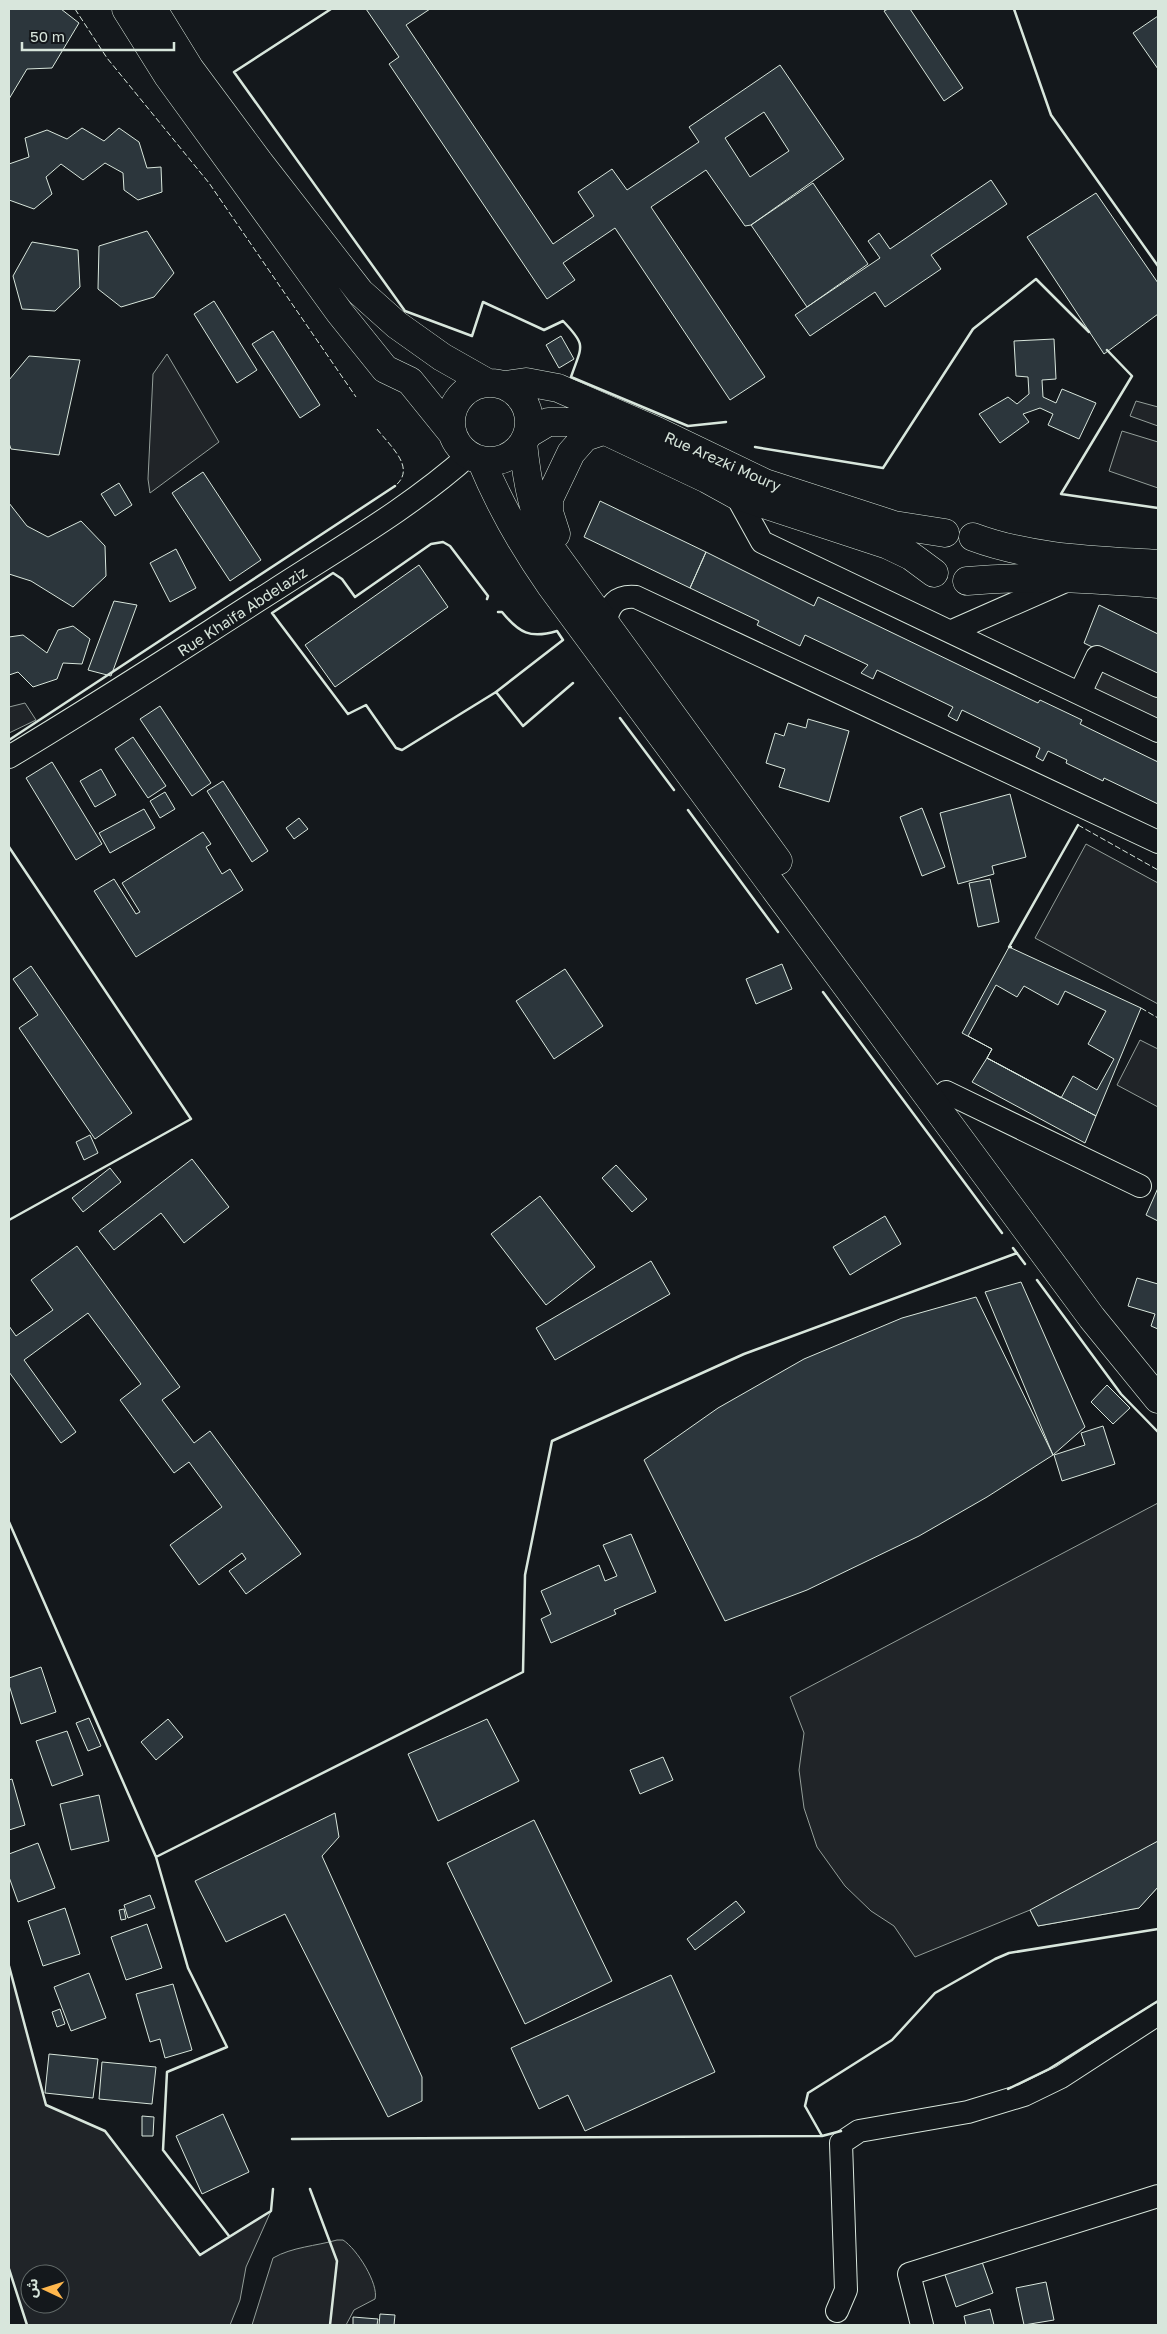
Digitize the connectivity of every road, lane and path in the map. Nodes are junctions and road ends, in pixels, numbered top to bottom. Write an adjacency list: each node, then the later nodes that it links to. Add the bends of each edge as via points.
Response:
1 (126, 9): 5 (main road, via 168,76 340,313 385,369 410,381)
2 (153, 9): 3 (main road, via 195,76 360,292 397,325 442,357)
3 (495, 384): 5 (main road, via 470,388 457,400 451,416); 6 (main road, via 514,390 526,405 529,414); 9 (main road, Rue Arezki Moury, via 526,382 558,388 765,483 894,525)
4 (606, 430): 6 (main road, Rue Arezki Moury, via 561,421 548,422); 8 (main road, Rue Arezki Moury); 18 (main road, via 585,437 575,447 549,499 549,512 559,540)
5 (452, 433): 7 (main road, via 458,445)
6 (525, 438): 7 (main road, via 512,455 505,458); 18 (main road, via 530,499 543,534)
7 (475, 458): 23 (street, Rue Khaifa Abdelaziz, via 379,523); 28 (main road, via 513,528 551,586 1092,1318)
8 (736, 495): 12 (main road, Rue Arezki Moury, via 888,545 911,556); 19 (street, via 762,542)
9 (945, 533): 10 (main road, via 959,531); 12 (main road, via 930,550 930,566)
10 (973, 537): 11 (main road, via 1010,549); 14 (main road, via 982,552 982,561 975,576)
11 (1158, 564)
12 (934, 573): 14 (main road, via 953,584)
13 (1077, 578): 14 (main road); 15 (main road); 19 (street, via 1047,588)
14 (967, 581)
15 (1128, 582): 16 (main road); 17 (street)
16 (1158, 584)
17 (1158, 596)
18 (606, 623): 24 (street, via 613,602 636,597); 25 (main road)
19 (952, 631): 21 (street)
20 (1158, 686): 21 (street, via 1097,657)
21 (1080, 693): 22 (street)
22 (1158, 731)
23 (9, 756)
24 (1158, 842)
25 (946, 1092): 26 (street); 27 (main road, via 1082,1280)
26 (1140, 1186)
27 (1158, 1376)
28 (1158, 1399)
29 (1158, 2014): 31 (street, via 1061,2077 1024,2095 968,2112 859,2131 841,2143 846,2290)
30 (1158, 2196): 32 (street, via 909,2274)
31 (837, 2311)
32 (922, 2325)

